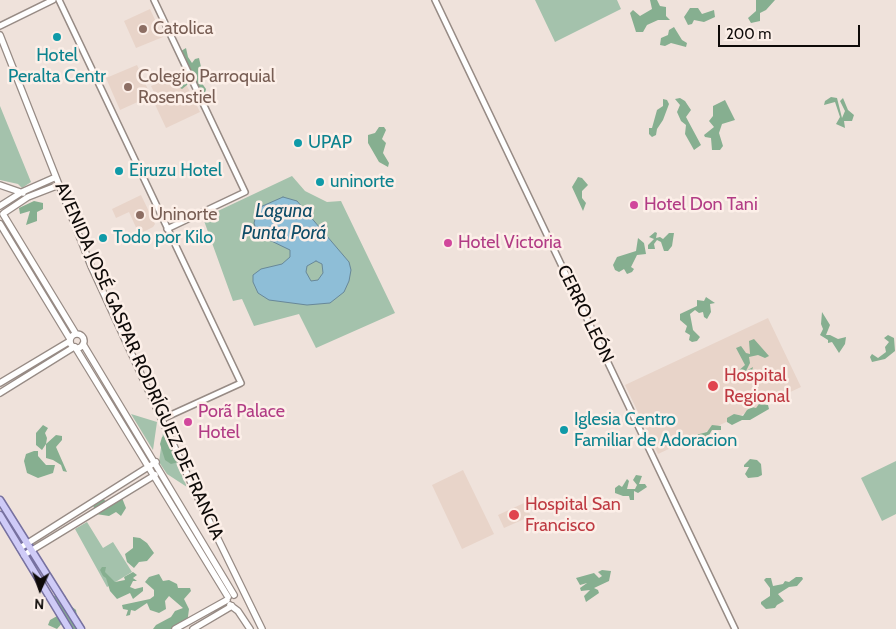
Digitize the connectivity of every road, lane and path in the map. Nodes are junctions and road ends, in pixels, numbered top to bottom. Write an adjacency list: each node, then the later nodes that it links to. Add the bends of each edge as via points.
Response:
1 (53, 0): 5 (street)
2 (60, 0): 15 (street)
3 (154, 0): 15 (street, via 245,192)
4 (436, 0): 41 (street, CERRO LEÓN)
5 (0, 26)
6 (0, 37): 7 (main road, AVENIDA JOSÉ GASPAR RODRÍGUEZ DE FRANCIA)
7 (56, 177): 8 (main road, AVENIDA JOSÉ GASPAR RODRÍGUEZ DE FRANCIA); 10 (main road)
8 (59, 184): 11 (main road); 22 (main road, AVENIDA JOSÉ GASPAR RODRÍGUEZ DE FRANCIA, via 90,263)
9 (0, 185): 10 (main road)
10 (22, 192): 11 (main road); 12 (main road)
11 (28, 197): 13 (main road)
12 (0, 206): 13 (main road)
13 (2, 215): 16 (main road)
14 (0, 224): 17 (main road)
15 (168, 229): 22 (street, via 241,383)
16 (76, 334): 17 (main road); 18 (main road, via 83,337)
17 (70, 340): 19 (main road); 20 (main road)
18 (83, 344): 19 (main road); 23 (main road)
19 (75, 347): 21 (main road); 24 (main road)
20 (0, 383)
21 (0, 393)
22 (162, 419): 40 (main road, AVENIDA JOSÉ GASPAR RODRÍGUEZ DE FRANCIA)
23 (156, 462): 24 (main road); 25 (main road)
24 (148, 467): 26 (main road); 29 (main road)
25 (161, 471): 26 (main road); 33 (main road)
26 (153, 476): 31 (main road); 33 (main road)
27 (0, 500): 29 (main road)
28 (0, 515): 30 (main road)
29 (26, 543): 30 (main road); 31 (main road)
30 (20, 548): 32 (main road)
31 (31, 551): 32 (main road); 36 (main road)
32 (24, 555): 35 (main road)
33 (230, 597): 34 (main road, via 228,604); 34 (main road, via 238,599); 37 (main road)
34 (234, 605): 38 (main road); 39 (main road)
35 (69, 629)
36 (81, 629)
37 (175, 629)
38 (193, 629)
39 (250, 629)
40 (262, 629)
41 (735, 629)

